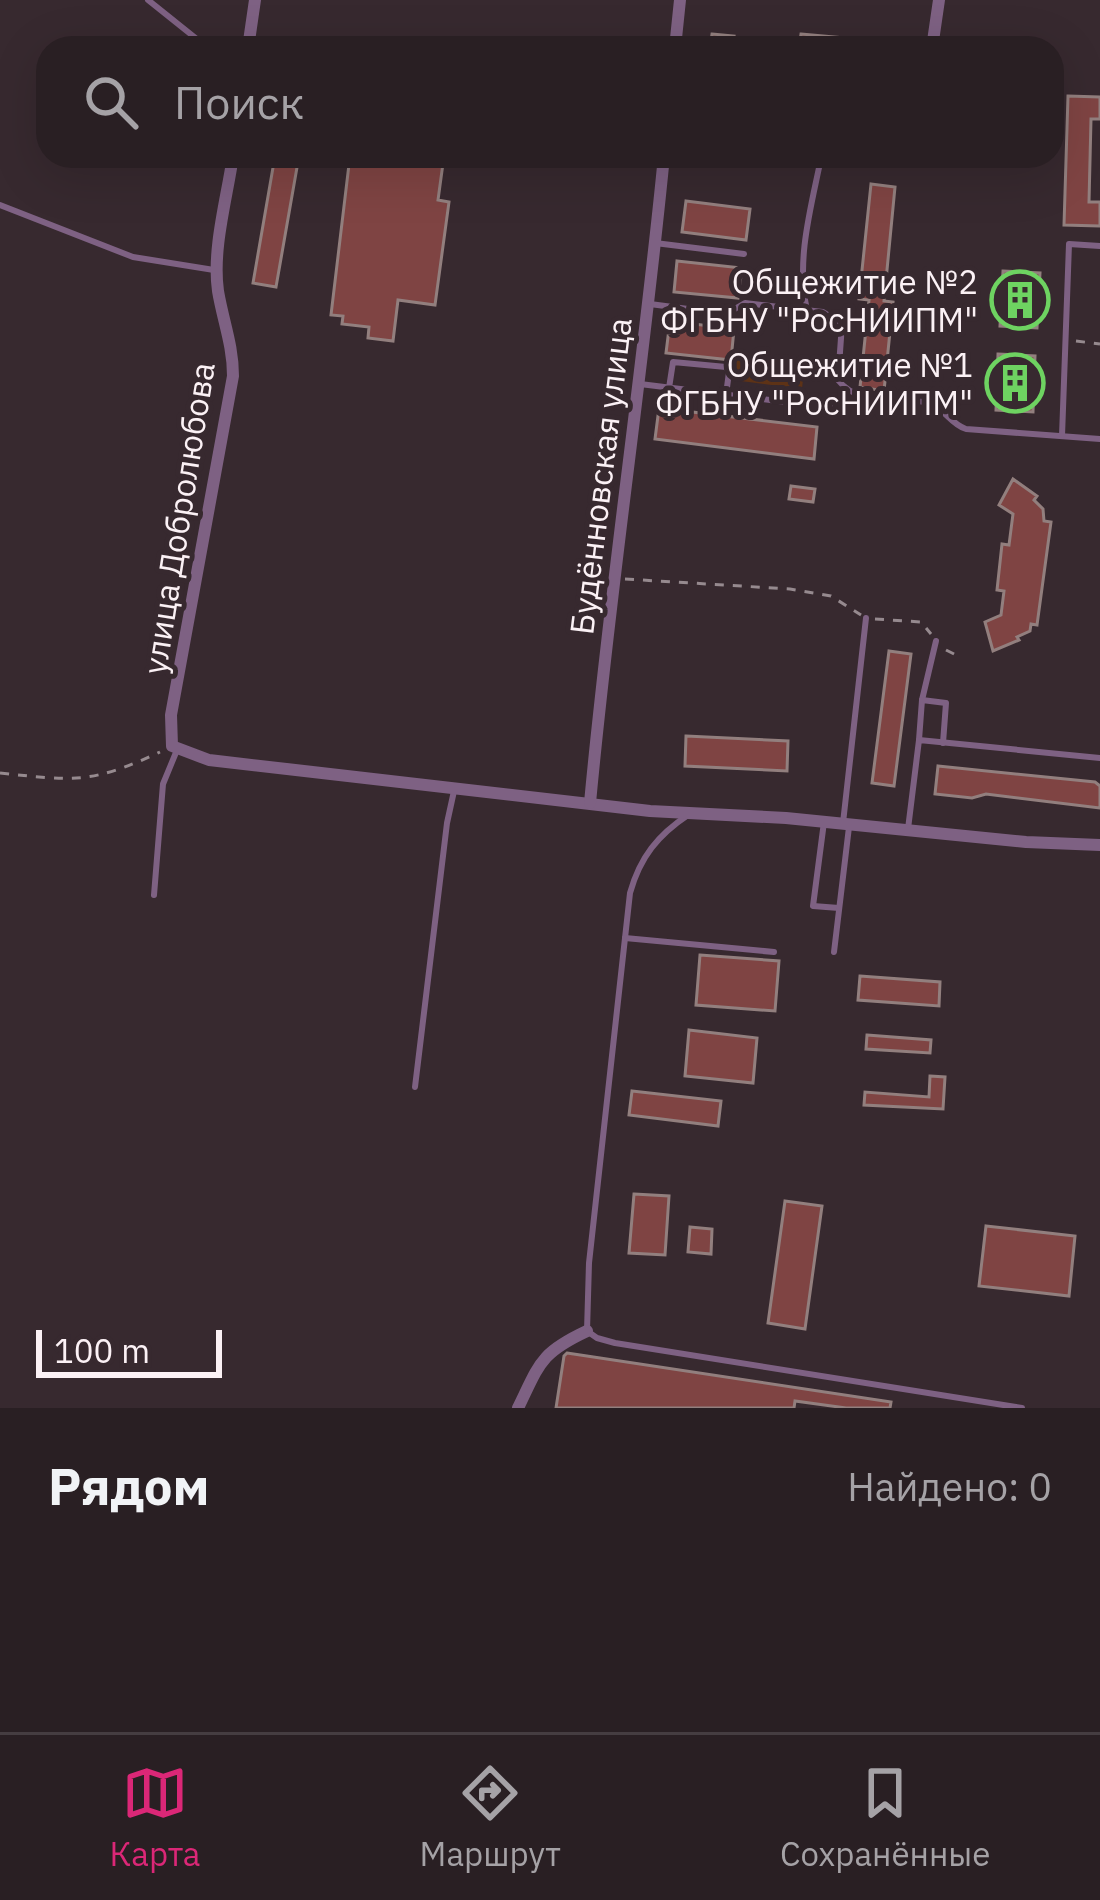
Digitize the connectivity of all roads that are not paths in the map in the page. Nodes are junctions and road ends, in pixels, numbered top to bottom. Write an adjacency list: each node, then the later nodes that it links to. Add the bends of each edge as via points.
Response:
1 (148, 0): 5 (lane)
2 (255, 0): 6 (street)
3 (680, 0): 7 (street)
4 (939, 0): 8 (street)
5 (193, 36)
6 (250, 36)
7 (676, 36)
8 (934, 36)
9 (231, 168): 16 (street, улица Добролюбова)
10 (663, 168): 13 (street, Будённовская улица)
11 (819, 168): 18 (lane, via 800,281)
12 (0, 205): 16 (lane, via 133,257)
13 (655, 243): 15 (lane); 17 (street, Будённовская улица)
14 (1100, 246): 23 (lane, via 1069,244)
15 (744, 254)
16 (217, 271): 30 (street, улица Добролюбова, via 233,376 171,715)
17 (649, 304): 18 (lane, via 726,314 745,303); 19 (street, Будённовская улица)
18 (806, 310): 21 (lane, via 842,323 838,380)
19 (640, 384): 20 (lane); 33 (street, Будённовская улица)
20 (669, 388): 22 (lane); 22 (lane, via 673,362 725,367)
21 (848, 392): 22 (lane, via 829,406); 23 (lane, via 929,403 966,429)
22 (726, 394)
23 (1062, 436): 24 (lane)
24 (1100, 439)
25 (866, 618): 36 (lane)
26 (936, 641): 27 (lane)
27 (922, 700): 28 (lane); 29 (lane, via 946,703)
28 (919, 740): 29 (lane); 37 (lane)
29 (943, 742): 31 (lane)
30 (174, 748): 32 (street, via 209,760); 39 (lane, via 163,784)
31 (1100, 758)
32 (455, 787): 33 (street); 44 (lane)
33 (590, 803): 34 (street)
34 (691, 812): 35 (street); 41 (lane, via 660,836 637,871)
35 (824, 821): 36 (street); 40 (lane, via 813,906)
36 (846, 823): 37 (street); 40 (lane)
37 (908, 829): 38 (street)
38 (1100, 845)
39 (154, 896)
40 (839, 908): 43 (lane)
41 (625, 938): 42 (lane); 45 (lane)
42 (774, 952)
43 (834, 952)
44 (416, 1087)
45 (587, 1331): 46 (street, via 544,1356); 47 (lane, via 615,1343)
46 (518, 1408)
47 (1022, 1408)

